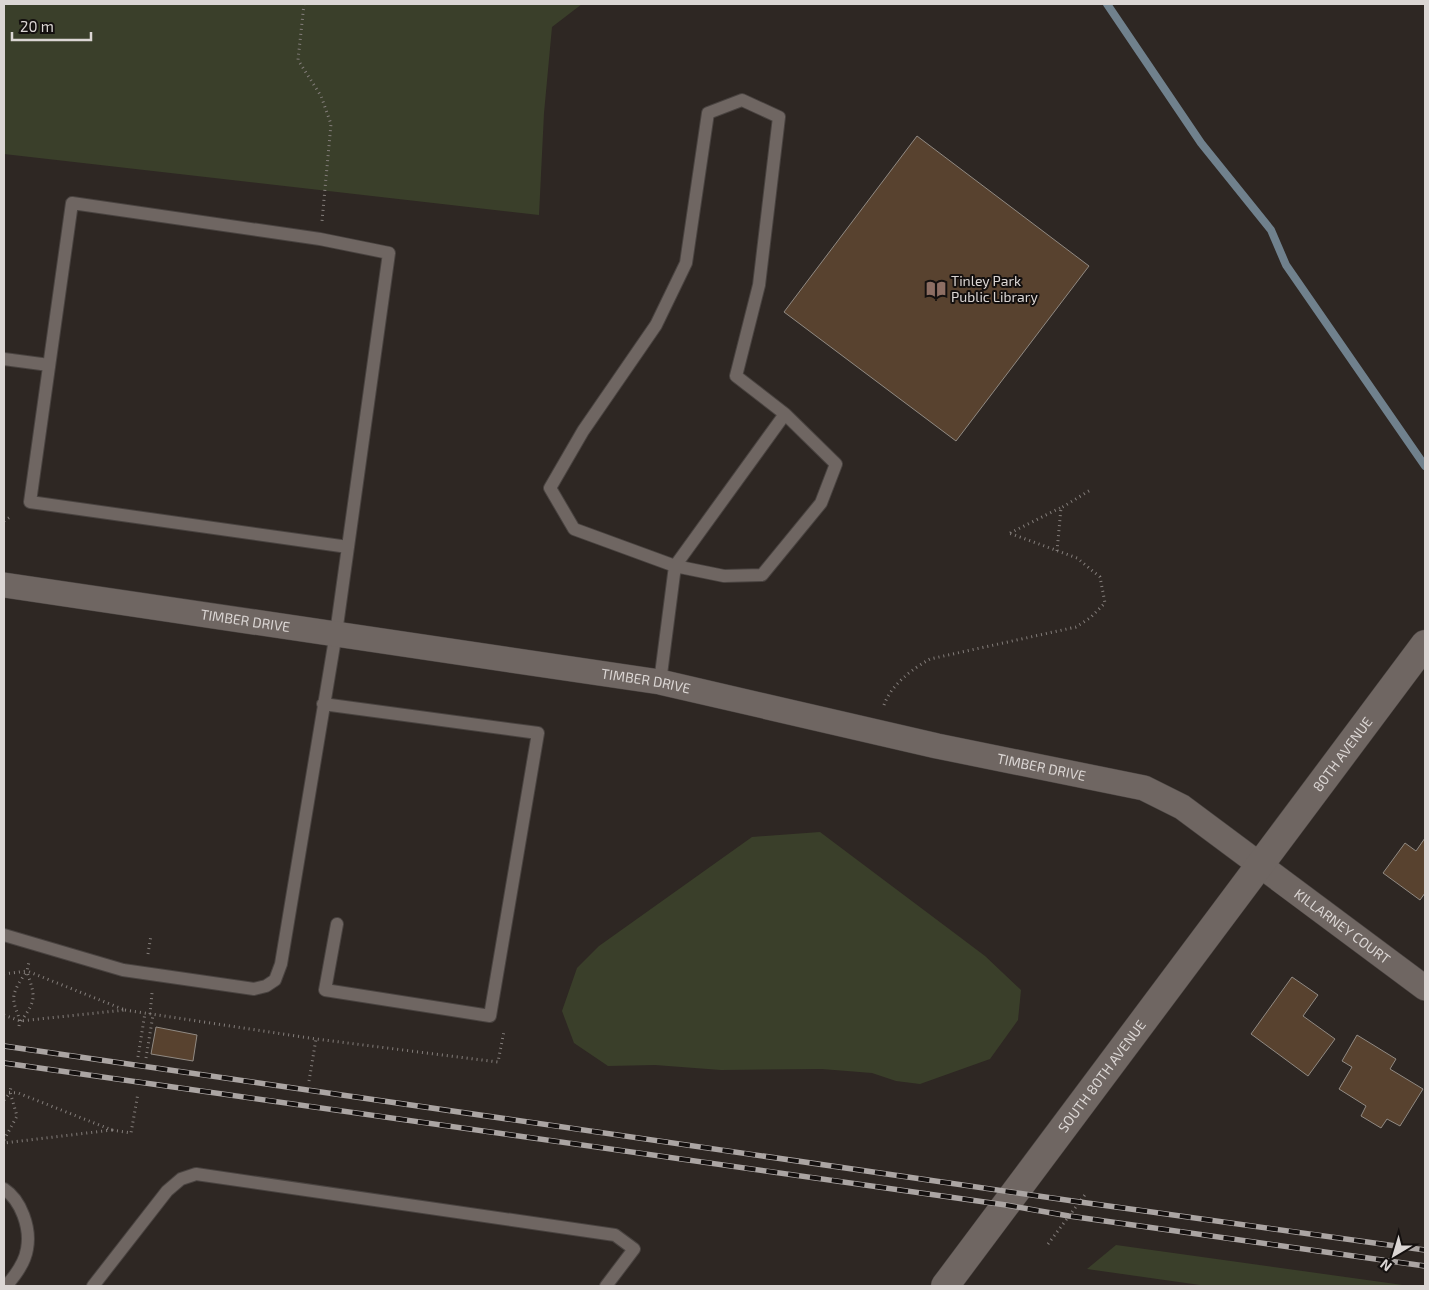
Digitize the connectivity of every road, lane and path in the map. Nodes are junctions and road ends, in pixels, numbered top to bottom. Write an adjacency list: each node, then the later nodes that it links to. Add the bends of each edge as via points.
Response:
1 (304, 4): 2 (path, via 298,60 321,96 331,124)
2 (320, 239): 4 (lane, via 72,203); 10 (lane, via 389,253)
3 (4, 359): 4 (lane)
4 (49, 365): 10 (lane, via 30,502)
5 (785, 414): 12 (lane); 12 (lane, via 836,464 821,503 762,576 724,576); 12 (lane, via 736,376 759,285 779,118 742,100 708,113 686,263 656,325 583,431 550,488 574,529)
6 (1092, 489): 7 (path)
7 (1060, 508): 11 (path); 11 (path, via 1009,533)
8 (10, 517): 9 (path)
9 (4, 521)
10 (348, 547): 14 (lane)
11 (1057, 551): 18 (path, via 1077,558 1100,577 1105,603 1090,618 1076,627 930,659 914,668 888,695)
12 (675, 566): 16 (lane)
13 (4, 585): 14 (street, TIMBER DRIVE)
14 (336, 633): 16 (street, TIMBER DRIVE); 17 (lane)
15 (1425, 644): 19 (street, 80TH AVENUE)
16 (660, 682): 19 (street, TIMBER DRIVE, via 937,746 1144,788 1182,807)
17 (323, 704): 20 (lane, via 538,734 490,1016 325,990); 22 (lane, via 276,980 254,989 123,970)
18 (884, 705)
19 (1260, 865): 25 (street, KILLARNEY COURT); 49 (street, SOUTH 80TH AVENUE)
20 (337, 924)
21 (4, 936): 22 (lane)
22 (32, 944): 23 (path)
23 (27, 971): 24 (path); 26 (path); 30 (path, via 15,990 14,1001); 30 (path, via 34,992 32,1006)
24 (4, 974)
25 (1425, 988)
26 (125, 1010): 27 (path); 30 (path)
27 (145, 1014): 28 (path); 33 (path)
28 (153, 1015): 32 (path); 34 (path)
29 (4, 1016): 30 (path)
30 (20, 1024)
31 (504, 1026): 32 (path, via 498,1062)
32 (316, 1039): 35 (path)
33 (138, 1057)
34 (146, 1058)
35 (309, 1081)
36 (11, 1087): 38 (path)
37 (4, 1092): 38 (path)
38 (10, 1092): 40 (path); 41 (path); 42 (path, via 17,1116)
39 (138, 1093): 41 (path, via 131,1133)
40 (4, 1100)
41 (112, 1130): 42 (path)
42 (4, 1142)
43 (4, 1189): 46 (lane, via 17,1202 27,1235 27,1248 21,1263)
44 (1087, 1192): 45 (path)
45 (1048, 1244)
46 (6, 1286)
47 (93, 1286): 48 (lane, via 167,1191 181,1179 196,1174 614,1234 634,1249)
48 (606, 1286)
49 (945, 1286)

